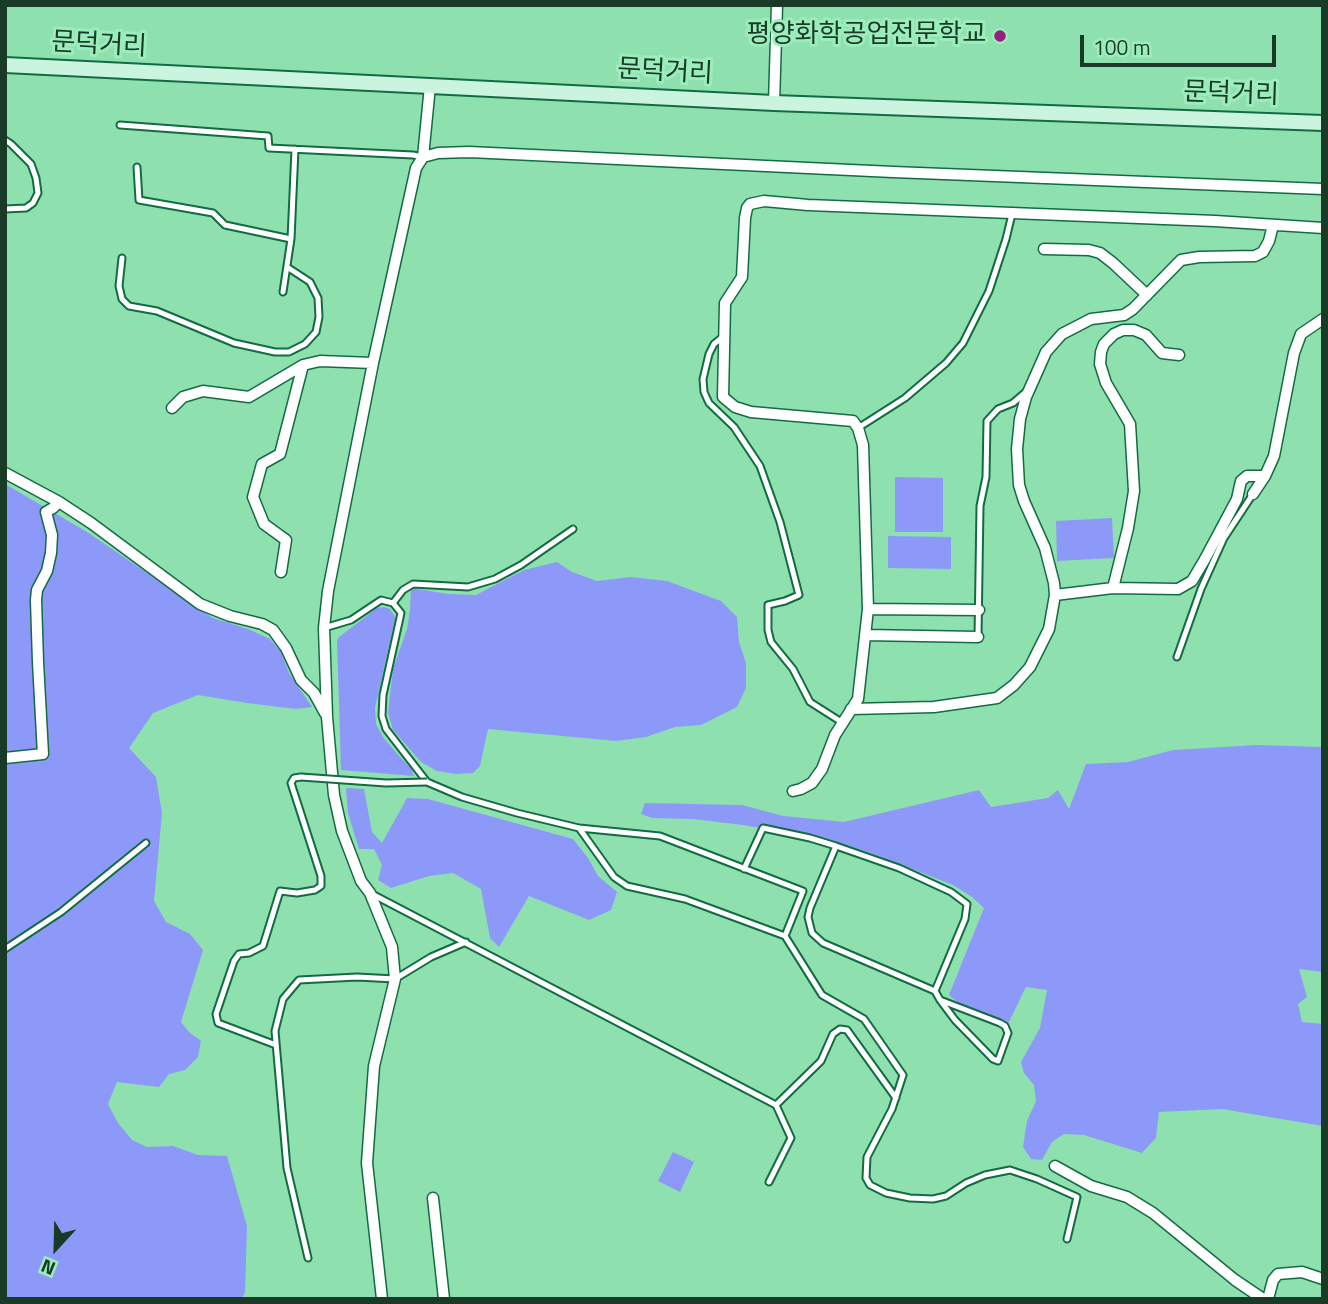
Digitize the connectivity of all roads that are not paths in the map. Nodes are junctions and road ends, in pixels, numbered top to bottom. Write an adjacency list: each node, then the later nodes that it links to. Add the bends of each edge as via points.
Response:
1 (777, 5): 4 (street)
2 (5, 65): 3 (main road, 문덕거리)
3 (430, 86): 4 (main road, 문덕거리); 9 (street)
4 (774, 103): 5 (main road, 문덕거리)
5 (1323, 124)
6 (120, 125): 8 (lane, via 268,136 269,148)
7 (5, 140): 12 (lane, via 31,164 38,192 26,208)
8 (295, 149): 9 (lane); 16 (lane)
9 (423, 157): 11 (street, via 468,152); 25 (street, via 416,168)
10 (137, 167): 16 (lane, via 139,200 214,213 225,225)
11 (1323, 189)
12 (5, 209)
13 (1012, 214): 14 (street); 23 (street, via 764,201 750,204 745,218 743,277 725,303); 29 (lane, via 989,291 963,343 905,398)
14 (1273, 225): 15 (street); 21 (street, via 1263,252 1186,258)
15 (1323, 228)
16 (291, 239): 19 (lane)
17 (1044, 249): 21 (street, via 1100,253)
18 (122, 258): 19 (lane, via 119,286 129,306 157,312 234,343 275,352 289,352 305,344 316,332 320,317 310,282)
19 (287, 267): 20 (lane)
20 (283, 292)
21 (1147, 295): 27 (street, via 1124,315 1091,319 1062,334 1046,352)
22 (1323, 319): 31 (street, via 1301,334)
23 (724, 336): 29 (street, via 723,397 735,407 853,421); 47 (lane, via 709,354 704,393 760,466 799,595 768,605 771,642 793,669 810,702)
24 (1179, 355): 36 (street, via 1162,353 1146,335 1134,330 1114,334 1101,352 1106,383 1130,424 1134,491)
25 (373, 363): 26 (street); 41 (street)
26 (303, 365): 28 (street, via 250,397 203,391 183,397); 35 (street, via 280,453 262,464 253,497 264,524 286,540)
27 (1028, 391): 37 (street, via 1017,449 1019,485 1045,548); 40 (lane, via 998,409 988,421 980,506)
28 (172, 408)
29 (859, 428): 39 (street)
30 (5, 473): 33 (street)
31 (1265, 476): 32 (street); 36 (street, via 1247,476 1241,481 1237,499 1192,581 1178,589)
32 (1253, 494): 44 (lane, via 1224,538)
33 (59, 502): 46 (street, via 200,604 273,630); 48 (street, via 46,514 51,553 36,600 43,754)
34 (573, 529): 38 (lane, via 495,579 468,587 413,584)
35 (281, 572)
36 (1113, 588): 37 (street)
37 (1055, 595): 45 (street, via 1049,629 1030,667 997,698 934,707)
38 (393, 603): 41 (lane, via 381,600 351,620); 49 (lane, via 401,613 382,716 386,729)
39 (868, 609): 40 (street); 42 (street)
40 (979, 610): 43 (lane)
41 (324, 628): 46 (street)
42 (864, 635): 43 (street); 45 (street, via 858,699)
43 (978, 637)
44 (1177, 657)
45 (851, 709): 47 (street)
46 (327, 717): 55 (street, via 342,831)
47 (843, 723): 50 (street, via 812,783)
48 (5, 758)
49 (427, 782): 51 (lane, via 461,797); 62 (lane, bridge, via 301,777 291,783 321,886 297,893 281,891 263,946 239,954 234,961 216,1014 218,1023)
50 (793, 791)
51 (579, 828): 54 (lane, via 660,836); 56 (lane, via 614,877 627,886 685,899)
52 (146, 843): 58 (lane, via 61,912)
53 (836, 846): 54 (lane, via 763,828); 60 (lane, via 810,908 812,933 823,943); 60 (lane, via 899,868 967,904)
54 (744, 869): 56 (lane, via 803,891)
55 (370, 893): 57 (lane); 59 (street, via 392,947)
56 (785, 936): 63 (lane, via 822,995 864,1018 903,1075)
57 (466, 942): 59 (lane); 64 (lane)
58 (5, 949)
59 (395, 979): 62 (lane, via 299,980 283,999); 71 (street, via 374,1066 367,1163)
60 (935, 991): 61 (lane)
61 (940, 1000): 61 (lane, via 964,1030 998,1061 1008,1033 1005,1027)
62 (276, 1045): 69 (lane, via 287,1168)
63 (896, 1097): 64 (lane, via 847,1030 839,1029 832,1034 821,1061); 68 (lane, via 867,1157 870,1185 887,1193 933,1199 985,1175 1010,1170 1077,1197)
64 (776, 1105): 66 (lane, via 791,1138)
65 (1055, 1166): 73 (street, via 1091,1186 1127,1196)
66 (769, 1182)
67 (433, 1198): 72 (street)
68 (1067, 1239)
69 (308, 1258)
70 (1323, 1279): 73 (street, via 1303,1272 1278,1274)
71 (382, 1299)
72 (444, 1299)
73 (1265, 1299)

